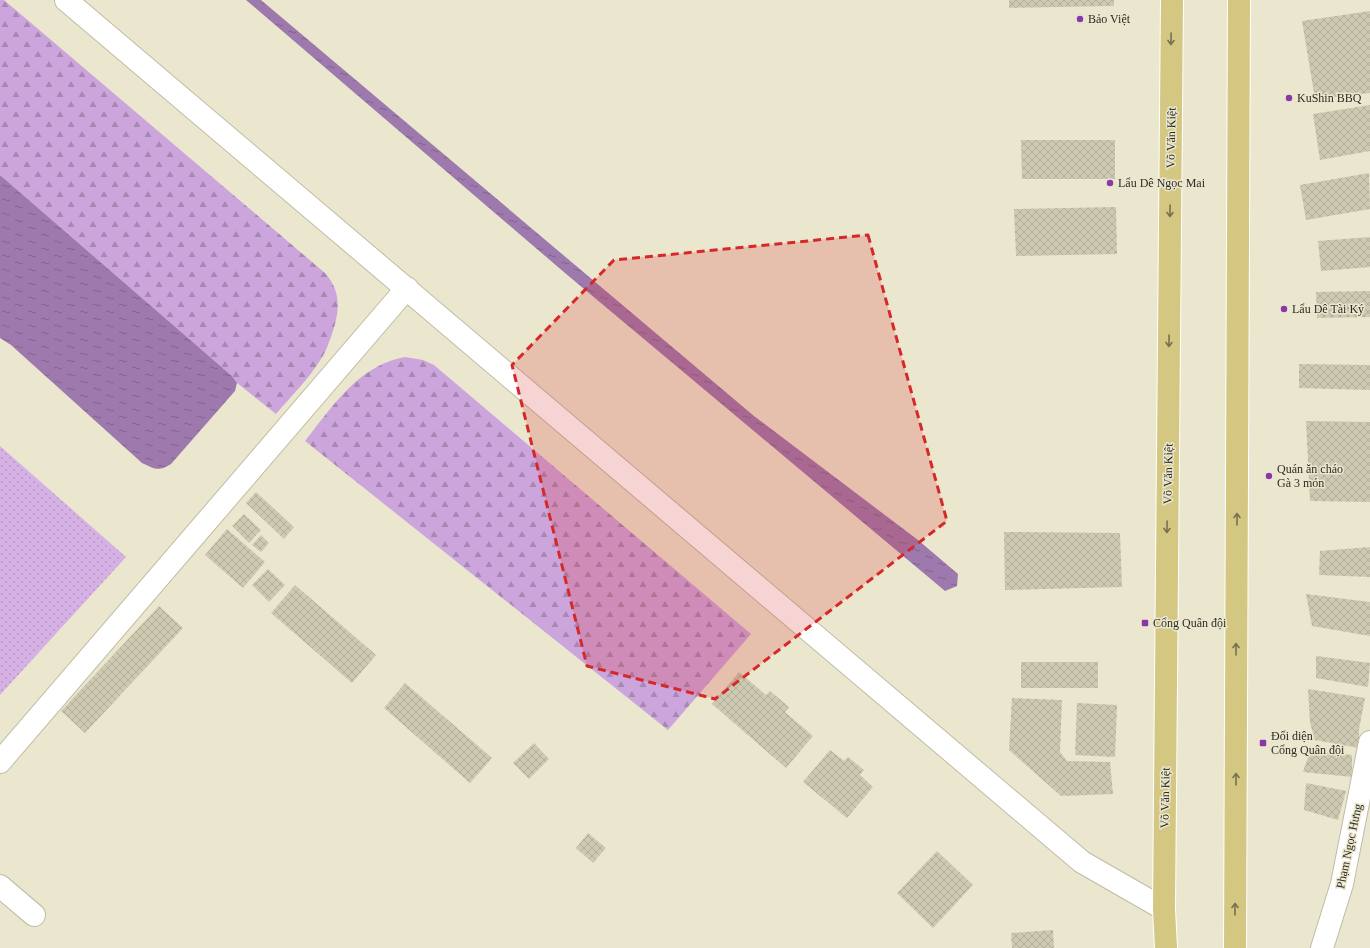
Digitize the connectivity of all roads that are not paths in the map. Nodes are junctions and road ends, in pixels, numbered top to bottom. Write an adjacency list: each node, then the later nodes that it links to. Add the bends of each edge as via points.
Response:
1 (66, 0): 4 (street)
2 (1172, 0): 8 (main road, Võ Văn Kiệt, one-way to 8)
3 (1239, 0): 11 (main road, one-way to 3)
4 (407, 288): 6 (street); 8 (street, via 1082,862)
5 (1370, 742): 12 (street, Phạm Ngọc Hưng, via 1342,884)
6 (0, 762)
7 (0, 886): 9 (street)
8 (1164, 909): 10 (main road, Võ Văn Kiệt)
9 (34, 915)
10 (1166, 948)
11 (1235, 948)
12 (1322, 948)

